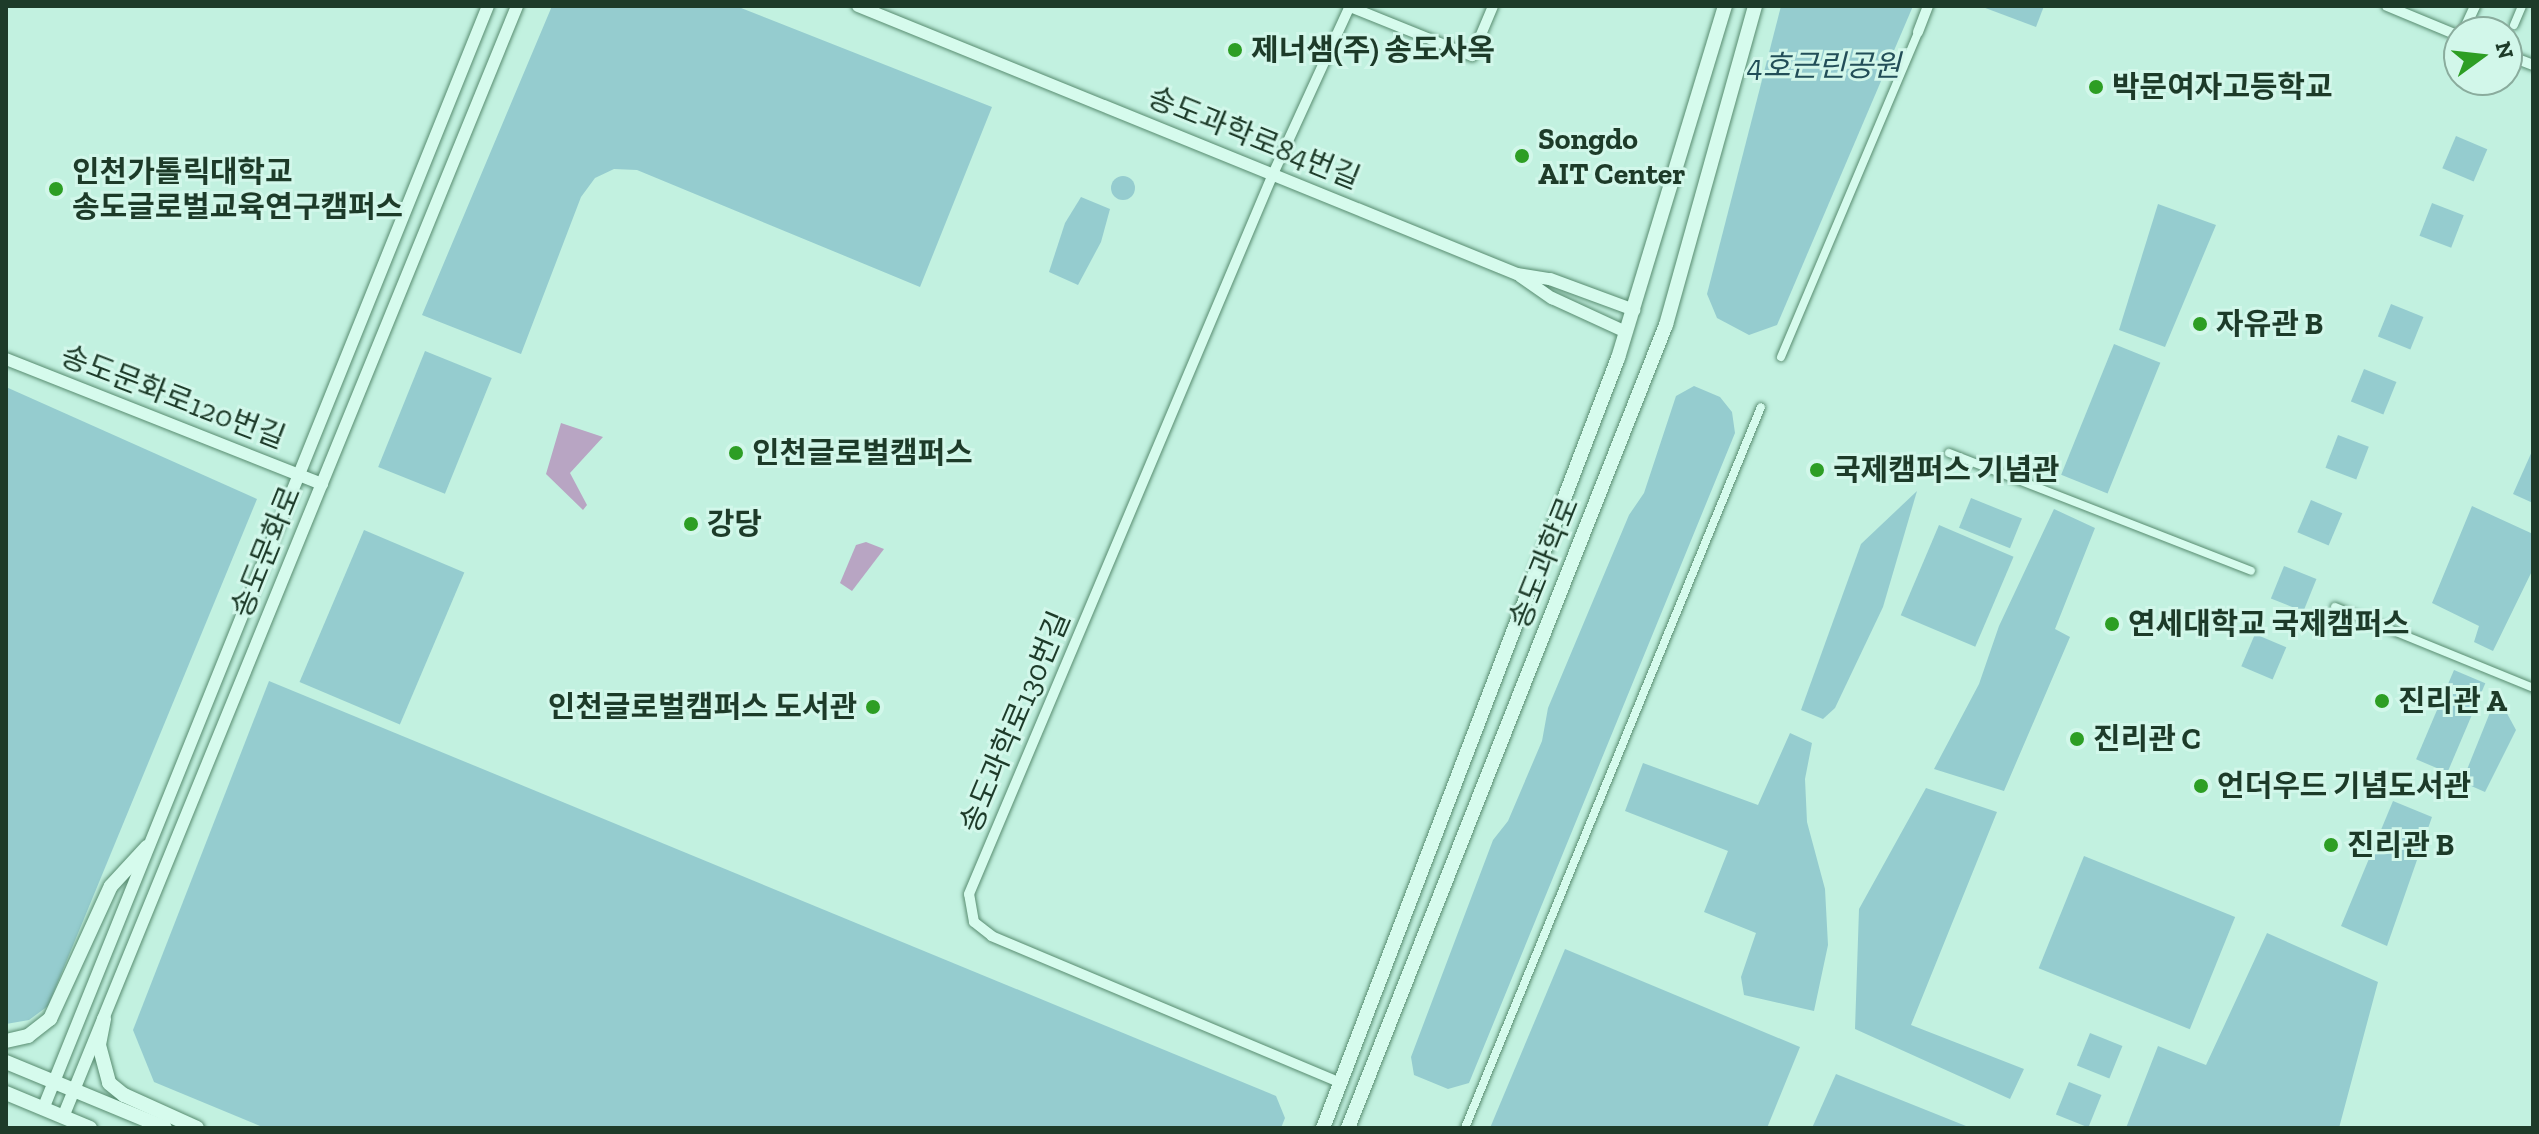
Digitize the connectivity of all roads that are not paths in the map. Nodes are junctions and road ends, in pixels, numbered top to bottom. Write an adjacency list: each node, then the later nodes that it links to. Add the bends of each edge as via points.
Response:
1 (488, 6): 20 (street, 송도문화로)
2 (517, 6): 21 (street, 송도문화로)
3 (858, 6): 12 (street, 송도과학로84번길)
4 (1349, 6): 5 (street, via 1472,56); 12 (street, 송도과학로130번길)
5 (1493, 6)
6 (1725, 6): 14 (main road, 송도과학로)
7 (1755, 6): 39 (main road, 송도과학로, via 1666,325)
8 (1928, 6): 11 (street)
9 (2387, 6): 10 (street)
10 (2443, 27)
11 (1918, 32): 16 (street)
12 (1273, 174): 13 (street, 송도과학로84번길); 30 (street, 송도과학로130번길, via 969,894 974,922 992,936)
13 (1517, 274): 14 (street, 송도과학로84번길, via 1550,279); 15 (street, via 1552,298)
14 (1634, 310): 15 (main road, 송도과학로)
15 (1626, 332): 30 (main road, 송도과학로)
16 (1781, 357)
17 (6, 359): 20 (street, 송도문화로120번길)
18 (1761, 407): 40 (street)
19 (1949, 453): 22 (street)
20 (295, 473): 21 (street, 송도문화로120번길); 25 (street, 송도문화로)
21 (322, 484): 26 (street, 송도문화로)
22 (2251, 571)
23 (2335, 607): 24 (street)
24 (2533, 688)
25 (147, 847): 27 (main road, via 111,886 50,1019 28,1036); 29 (street, 송도문화로)
26 (104, 1019): 31 (street, 송도문화로); 37 (main road, via 99,1045 109,1083)
27 (6, 1041)
28 (6, 1062): 29 (main road)
29 (54, 1082): 31 (main road); 33 (street, 송도문화로)
30 (1341, 1083): 38 (main road, 송도과학로)
31 (74, 1090): 34 (street, 송도문화로); 36 (main road)
32 (6, 1093): 33 (main road)
33 (43, 1109): 34 (main road)
34 (63, 1117): 35 (main road)
35 (90, 1128)
36 (165, 1128)
37 (197, 1128)
38 (1323, 1128)
39 (1348, 1128)
40 (1465, 1128)

